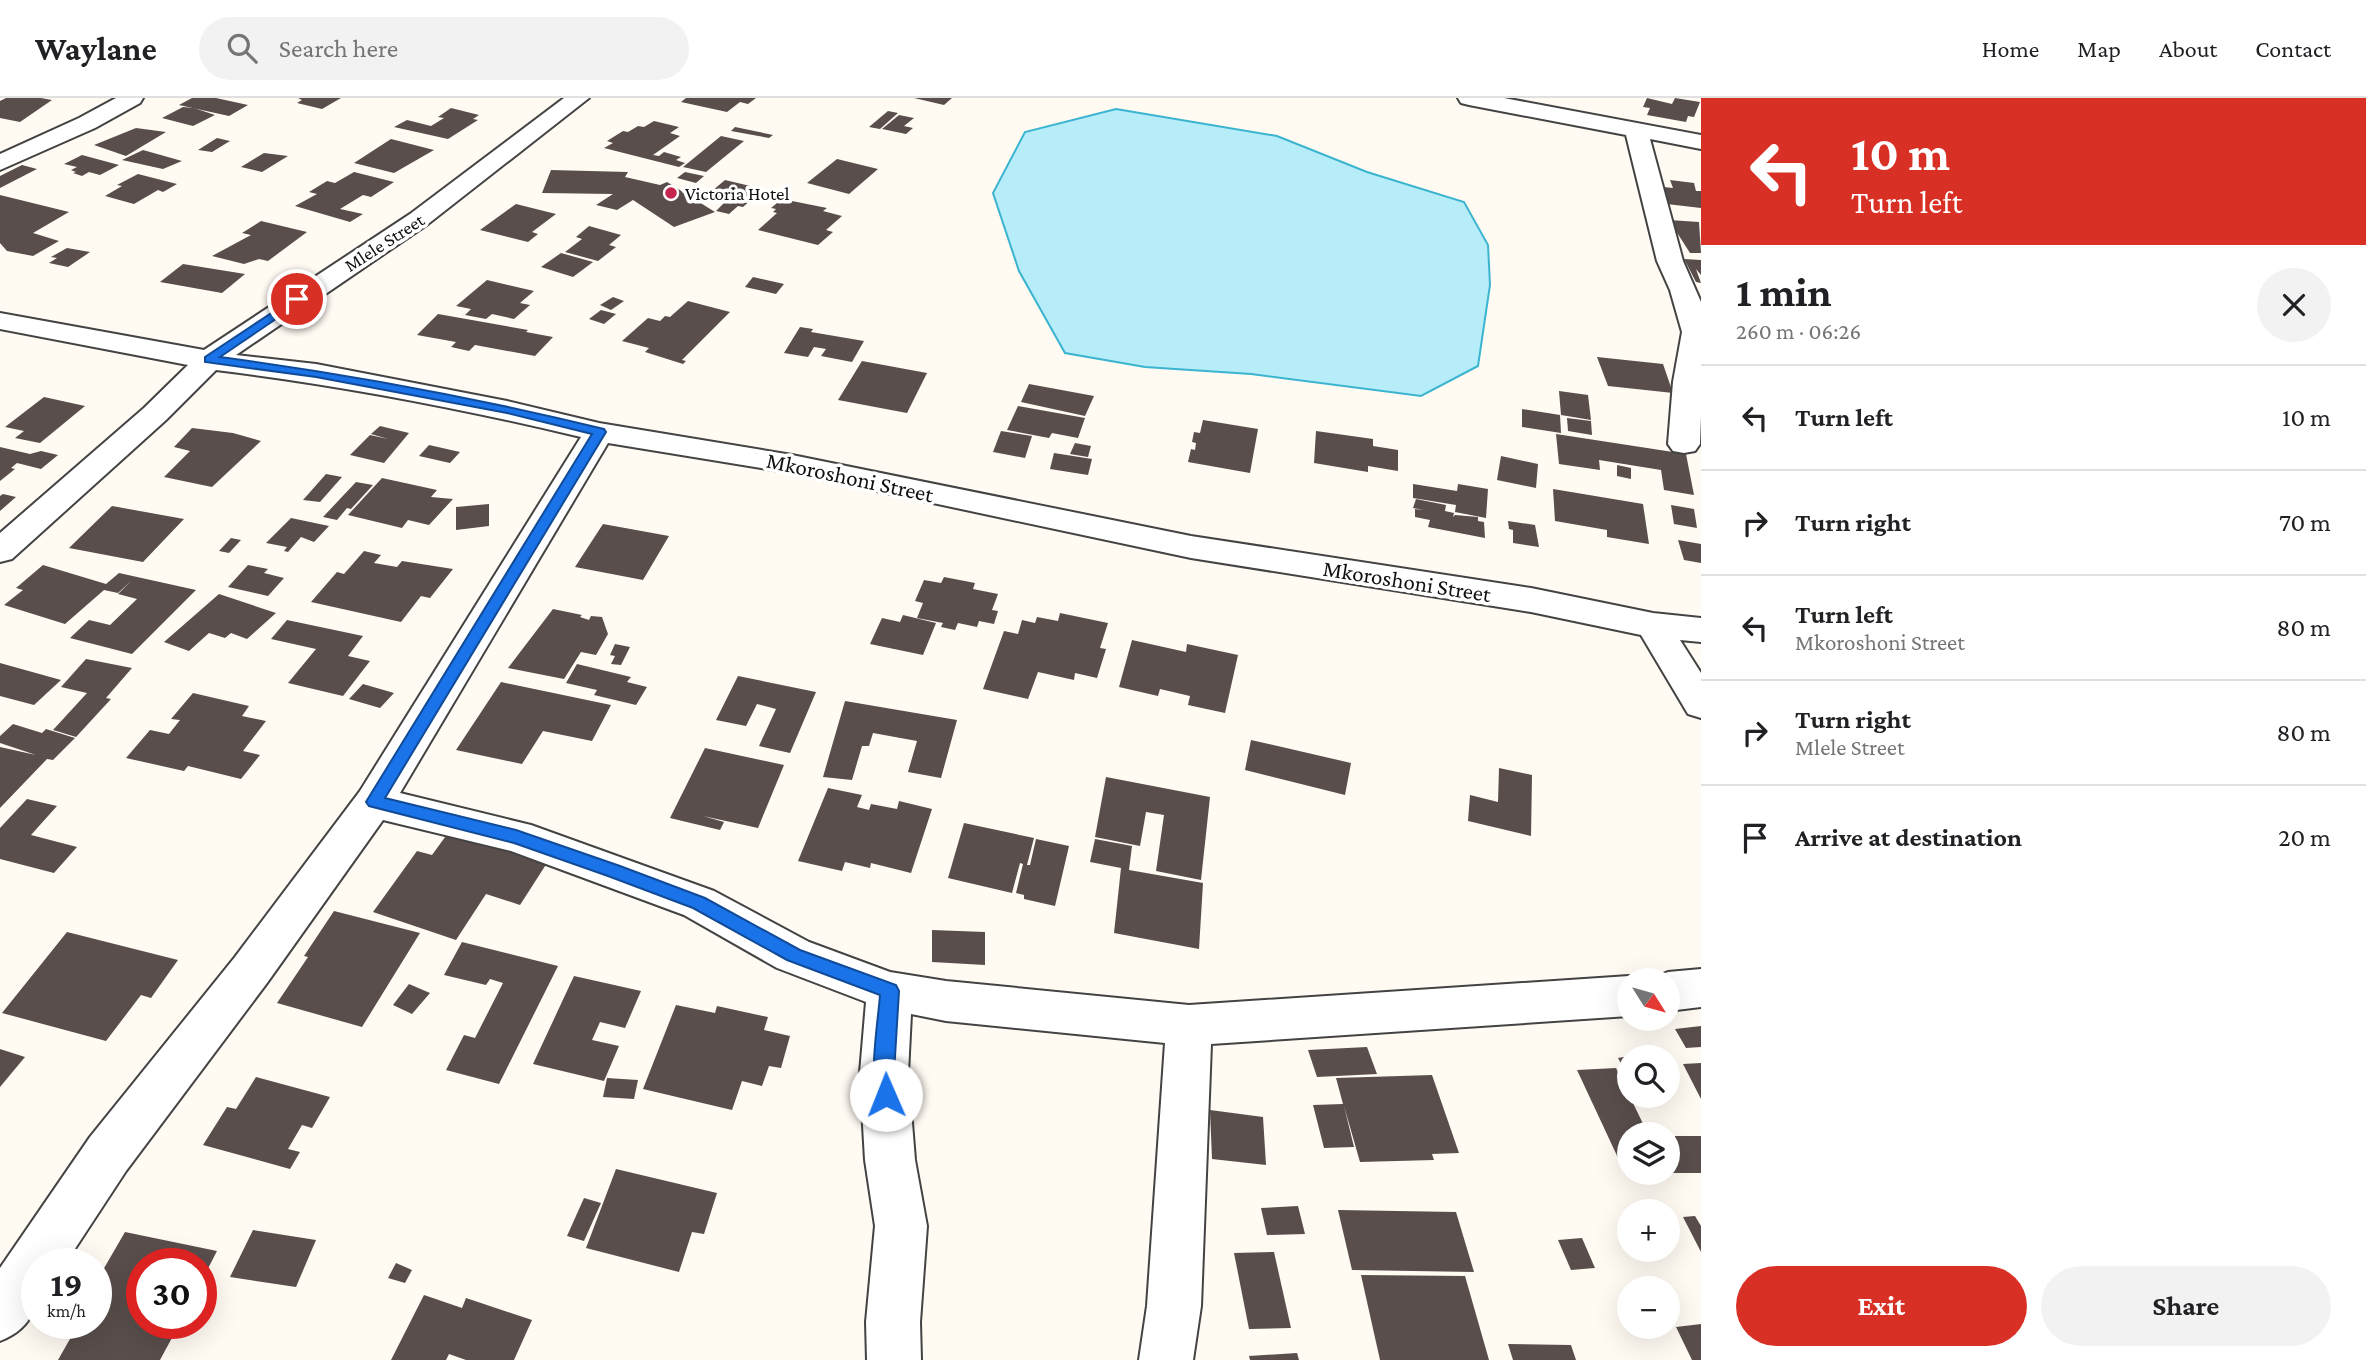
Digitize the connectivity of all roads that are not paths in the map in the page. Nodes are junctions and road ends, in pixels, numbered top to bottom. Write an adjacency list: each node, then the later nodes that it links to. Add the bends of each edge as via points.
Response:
1 (578, 98): 9 (street, Mlele Street, via 419,219)
2 (1469, 98): 4 (street)
3 (127, 100): 6 (street)
4 (1644, 125): 5 (street); 8 (street, via 1670,261 1684,290 1696,332)
5 (1701, 142)
6 (0, 163)
7 (0, 321): 9 (street, Mkoroshoni Street)
8 (1696, 352): 11 (street)
9 (209, 360): 10 (street, Mkoroshoni Street, via 316,373); 12 (street, Mlele Street)
10 (599, 432): 13 (street, Mkoroshoni Street, via 792,464 1191,547 1531,600); 16 (street)
11 (1684, 444)
12 (0, 551)
13 (1653, 625): 14 (street, Mkoroshoni Street); 15 (street)
14 (1701, 630)
15 (1701, 704)
16 (374, 802): 18 (street, via 516,836 614,871 699,903 793,955); 22 (street, via 108,1154)
17 (1701, 988): 19 (street)
18 (889, 991): 21 (street, via 946,1001); 23 (street, via 884,1073 890,1160 901,1226)
19 (1680, 991)
20 (1617, 997): 21 (street)
21 (1189, 1025): 24 (street, via 1175,1293)
22 (0, 1314)
23 (894, 1360)
24 (1166, 1360)

